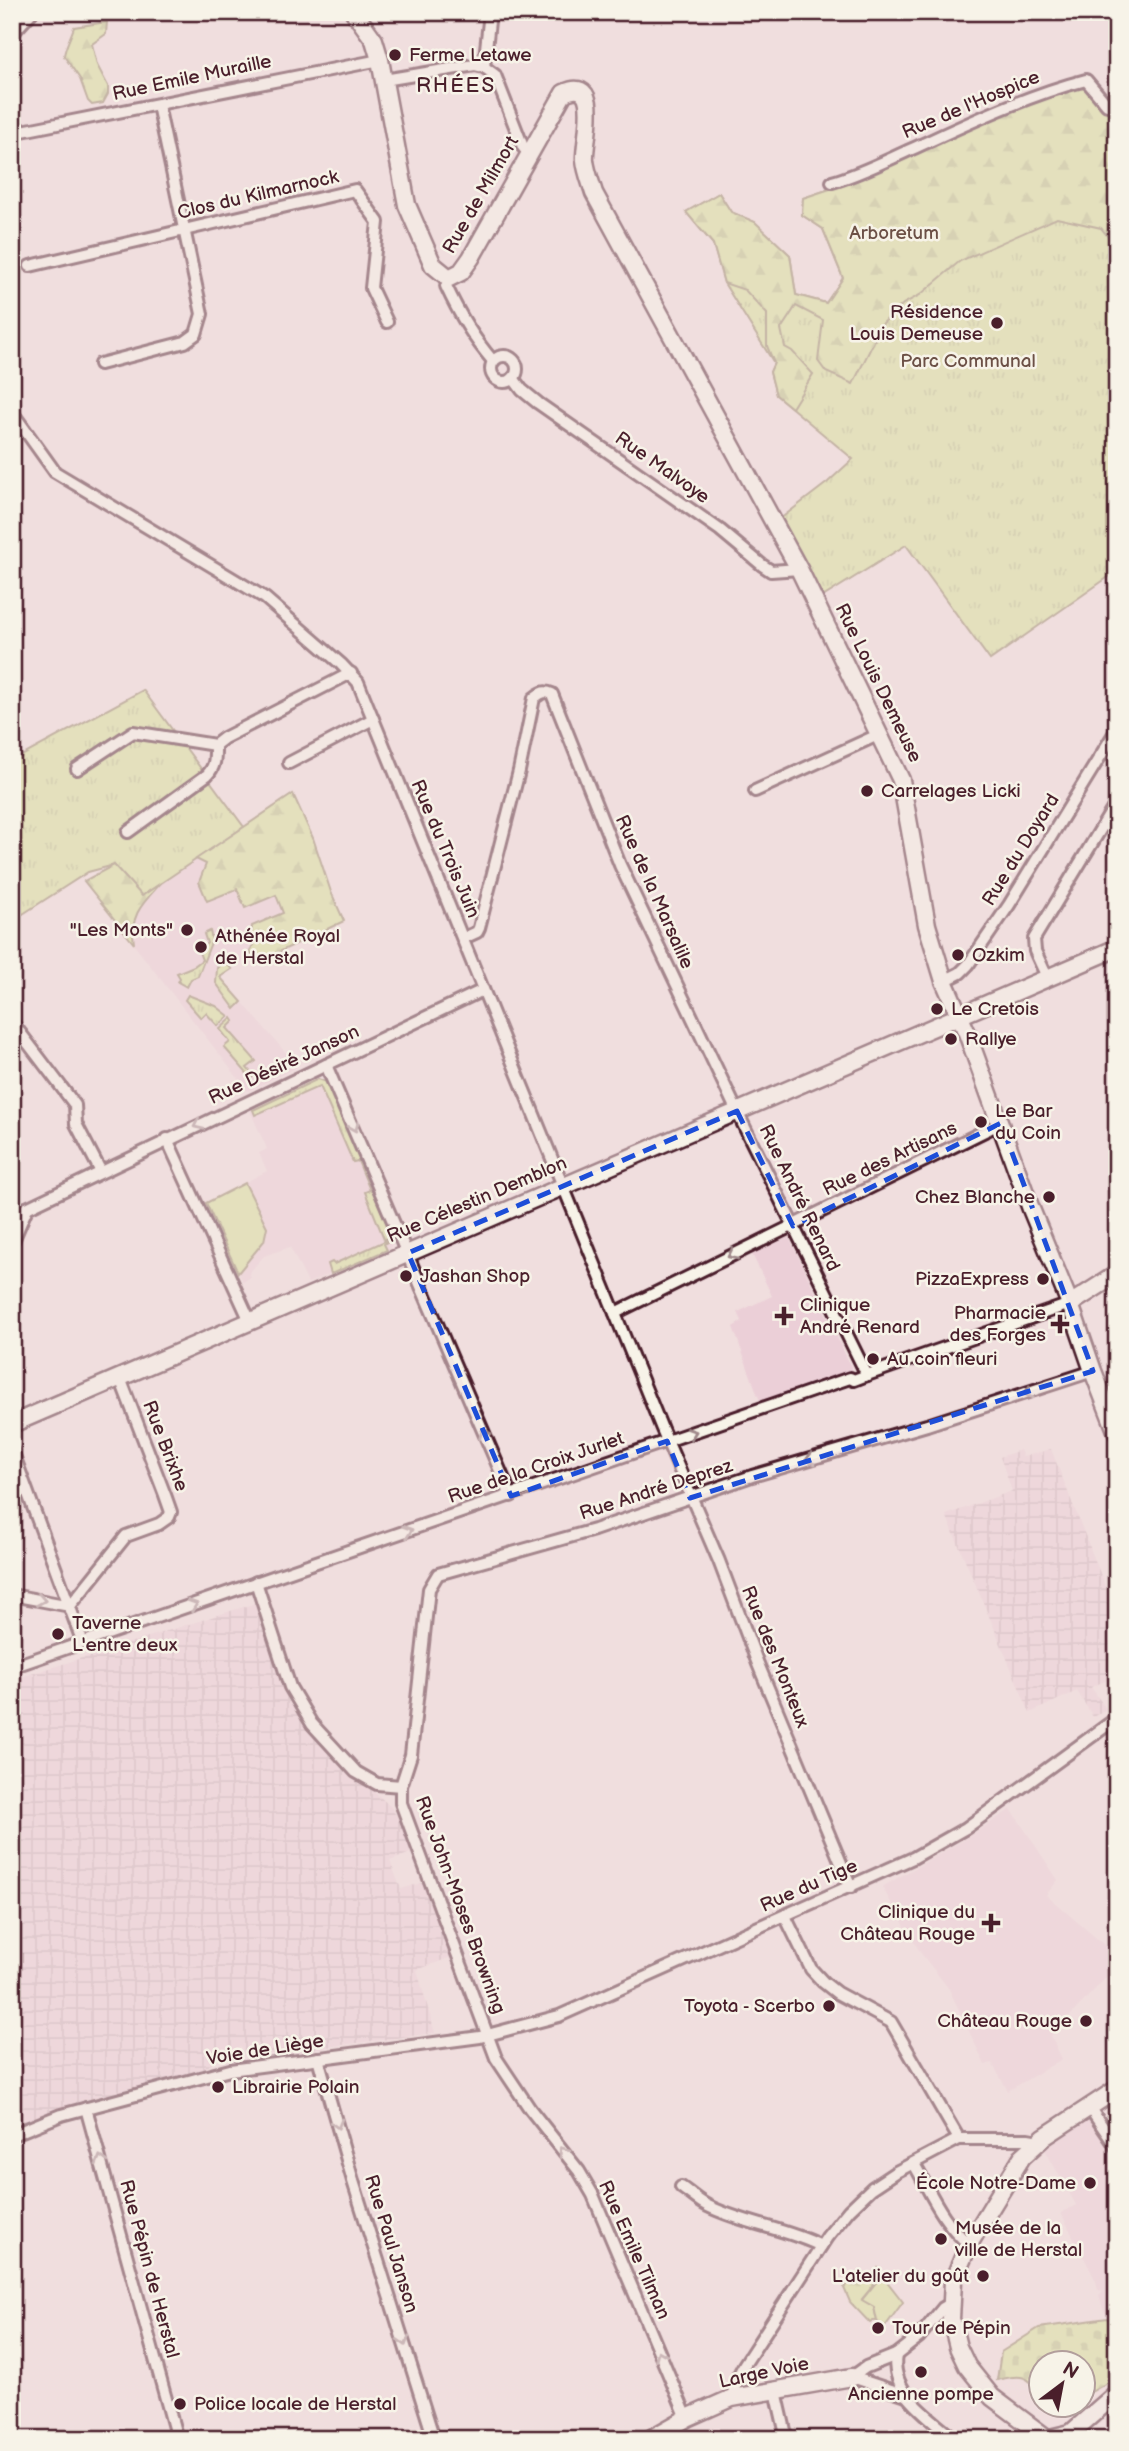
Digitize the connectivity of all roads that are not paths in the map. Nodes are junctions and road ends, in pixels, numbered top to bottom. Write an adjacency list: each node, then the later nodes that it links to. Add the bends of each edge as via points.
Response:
1 (32, 12): 4 (street)
2 (355, 12): 5 (street, Rue de Milmort, via 374,40)
3 (490, 12): 6 (street)
4 (12, 34)
5 (380, 60): 7 (street, Rue de Milmort); 8 (street, Rue Emile Muraille)
6 (484, 66): 7 (street); 11 (street, via 495,75)
7 (384, 80): 11 (street, Rue de Milmort, via 407,205 433,265 449,278 461,272 471,258)
8 (158, 105): 10 (street, Rue Emile Muraille); 14 (street)
9 (1117, 105): 12 (street, Rue de l'Hospice, via 1107,105 1086,80)
10 (12, 133)
11 (528, 153): 13 (street, Rue de Milmort, via 564,93 579,90 590,106 584,159)
12 (832, 182)
13 (594, 192): 22 (street, Rue Louis Demeuse)
14 (185, 230): 15 (street, Clos du Kilmarnock); 17 (street, Clos du Kilmarnock, via 355,190 378,222 371,288); 19 (street, via 202,305 196,334 185,342)
15 (30, 266)
16 (446, 286): 18 (street, Rue Malvoye, via 475,342)
17 (387, 322)
18 (493, 361): 20 (street, Rue Malvoye, via 495,378 506,382); 20 (street, Rue Malvoye, via 511,358 517,369)
19 (100, 363)
20 (513, 377): 22 (street, Rue Malvoye, via 538,403 720,530 762,565 771,571)
21 (12, 412): 23 (street, Rue du Trois Juin, via 55,472 265,598)
22 (799, 569): 26 (street, Rue Louis Demeuse)
23 (351, 673): 24 (street, Rue du Trois Juin); 27 (street)
24 (373, 719): 28 (street); 33 (street, Rue du Trois Juin)
25 (1117, 729): 36 (street, Rue du Doyard, via 968,965)
26 (880, 734): 30 (street); 36 (street, Rue Louis Demeuse, via 901,780 927,925)
27 (215, 745): 29 (street, via 133,732); 32 (street, via 215,763 207,775)
28 (289, 763)
29 (77, 769)
30 (755, 791)
31 (1117, 802): 35 (street, via 1034,939)
32 (128, 832)
33 (464, 938): 37 (street, Rue du Trois Juin); 41 (street, Rue de la Marsalile, via 479,928 534,698 542,692 552,694 620,865)
34 (1117, 948): 35 (street, Rue Célestin Demblon)
35 (1046, 977): 38 (street, Rue Célestin Demblon)
36 (944, 981): 38 (street, Rue Louis Demeuse)
37 (483, 990): 40 (street, Rue Désiré Janson); 45 (street, Rue du Trois Juin)
38 (959, 1017): 41 (street, Rue Célestin Demblon); 42 (street, Rue Louis Demeuse)
39 (12, 1022): 44 (street, via 75,1105 76,1124)
40 (326, 1065): 43 (street, Rue Désiré Janson, one-way to 43); 50 (street, one-way to 50)
41 (737, 1111): 45 (street, Rue Célestin Demblon); 48 (street, Rue André Renard)
42 (1001, 1123): 48 (street, Rue des Artisans); 52 (street, Rue Louis Demeuse)
43 (167, 1139): 44 (street, Rue Désiré Janson); 54 (street)
44 (101, 1172): 46 (street, Rue Désiré Janson)
45 (564, 1185): 50 (street, Rue Célestin Demblon); 53 (street, Rue du Trois Juin)
46 (27, 1208): 47 (street, Rue Désiré Janson); 49 (street)
47 (12, 1215)
48 (793, 1226): 53 (street, Rue des Artisans, one-way to 53); 56 (street, Rue André Renard)
49 (12, 1243)
50 (408, 1253): 54 (street, Rue Célestin Demblon); 62 (street, one-way to 50)
51 (1117, 1274): 52 (street)
52 (1070, 1304): 55 (street, Rue Louis Demeuse); 56 (street, Rue de la Croix Jurlet)
53 (615, 1313): 60 (street, Rue du Trois Juin)
54 (250, 1321): 57 (street, Rue Célestin Demblon)
55 (1093, 1371): 59 (street, Rue Louis Demeuse); 63 (street, Rue André Deprez, one-way to 63)
56 (867, 1376): 60 (street, Rue de la Croix Jurlet, one-way to 56)
57 (120, 1378): 58 (street, Rue Célestin Demblon); 66 (street, Rue Brixhe, via 171,1512 159,1524 126,1536)
58 (12, 1424)
59 (1117, 1433)
60 (667, 1441): 62 (street, Rue de la Croix Jurlet); 63 (street, Rue des Monteux)
61 (12, 1450): 66 (street)
62 (511, 1496): 64 (street, Rue de la Croix Jurlet, one-way to 62)
63 (690, 1498): 70 (street, Rue André Deprez, via 438,1574 429,1589 411,1755); 71 (street, Rue des Monteux)
64 (256, 1582): 67 (street, Rue de la Croix Jurlet, one-way to 64); 70 (street, via 290,1687 312,1724 356,1772 377,1784)
65 (12, 1595): 66 (street, one-way to 66)
66 (70, 1606): 67 (street)
67 (83, 1643): 68 (street, Rue de la Croix Jurlet)
68 (12, 1667)
69 (1117, 1718): 71 (street, Rue du Tige, via 966,1828)
70 (401, 1786): 73 (street, Rue John-Moses Browning, via 401,1803)
71 (851, 1886): 72 (street, Rue du Tige)
72 (785, 1916): 73 (street, Rue du Tige, via 559,2016); 79 (street, via 811,1969 823,1982 891,2022)
73 (488, 2036): 74 (street, Voie de Liège); 93 (street, Rue Emile Tilman, one-way to 73, via 593,2195 507,2075)
74 (318, 2058): 77 (street, Voie de Liège, via 230,2070); 96 (street, Rue Paul Janson, one-way to 96)
75 (1117, 2089): 76 (street)
76 (1088, 2107): 80 (street); 81 (street)
77 (86, 2108): 78 (street, Voie de Liège); 95 (street, Rue Pépin de Herstal, one-way to 77)
78 (12, 2134)
79 (959, 2139): 80 (street); 82 (street)
80 (1039, 2141): 84 (street, via 1015,2165)
81 (1117, 2148)
82 (914, 2164): 84 (street, via 943,2214); 85 (street, via 872,2188)
83 (681, 2187): 85 (street, via 705,2205 735,2218)
84 (968, 2244): 86 (street, via 954,2274)
85 (821, 2246): 92 (street, via 744,2365)
86 (950, 2304): 87 (street); 94 (street, via 958,2347 974,2376 992,2397)
87 (896, 2355): 88 (street); 91 (street, via 897,2381)
88 (852, 2376): 89 (street, Large Voie); 91 (street)
89 (776, 2390): 92 (street, Large Voie); 98 (street)
90 (1117, 2394): 94 (street, via 1071,2433); 100 (street)
91 (909, 2396): 99 (street)
92 (732, 2398): 93 (street, Large Voie)
93 (687, 2418): 97 (street, Large Voie)
94 (1043, 2438)
95 (177, 2439)
96 (434, 2439)
97 (650, 2439)
98 (787, 2439)
99 (955, 2439)
100 (1082, 2439)

